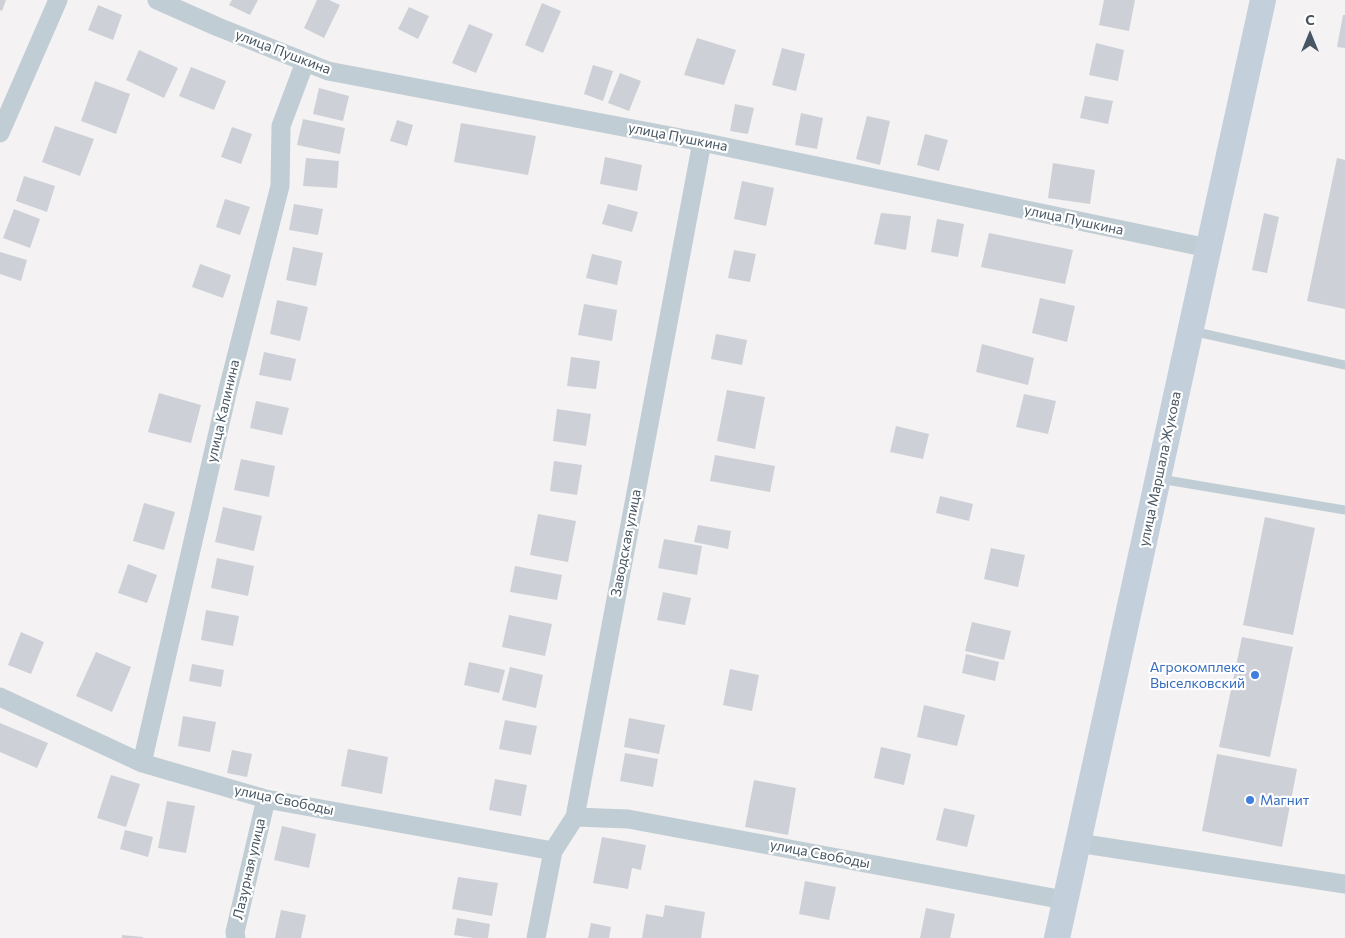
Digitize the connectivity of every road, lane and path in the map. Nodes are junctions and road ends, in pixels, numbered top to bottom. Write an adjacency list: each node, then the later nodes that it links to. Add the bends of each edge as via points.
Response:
1 (58, 0): 5 (street)
2 (157, 0): 4 (street, улица Пушкина)
3 (1263, 0): 7 (main road, улица Маршала Жукова)
4 (305, 62): 6 (street, улица Пушкина, via 328,71); 13 (street, улица Калинина, via 280,126 280,186 228,388)
5 (0, 133)
6 (702, 142): 7 (street, улица Пушкина); 15 (street, Заводская улица)
7 (1208, 248): 8 (main road, улица Маршала Жукова)
8 (1190, 331): 9 (lane); 10 (main road, улица Маршала Жукова)
9 (1345, 365)
10 (1158, 479): 11 (lane); 16 (main road, улица Маршала Жукова)
11 (1345, 510)
12 (0, 697): 13 (street, улица Свободы)
13 (142, 763): 14 (street, улица Свободы)
14 (266, 799): 17 (street, улица Свободы); 20 (street, Лазурная улица)
15 (575, 817): 17 (street, Заводская улица); 19 (street, улица Свободы, via 628,819)
16 (1078, 843): 18 (street); 19 (main road, улица Маршала Жукова)
17 (553, 851): 21 (street, Заводская улица)
18 (1345, 884)
19 (1064, 900): 22 (main road, улица Маршала Жукова)
20 (236, 938)
21 (536, 938)
22 (1057, 938)

